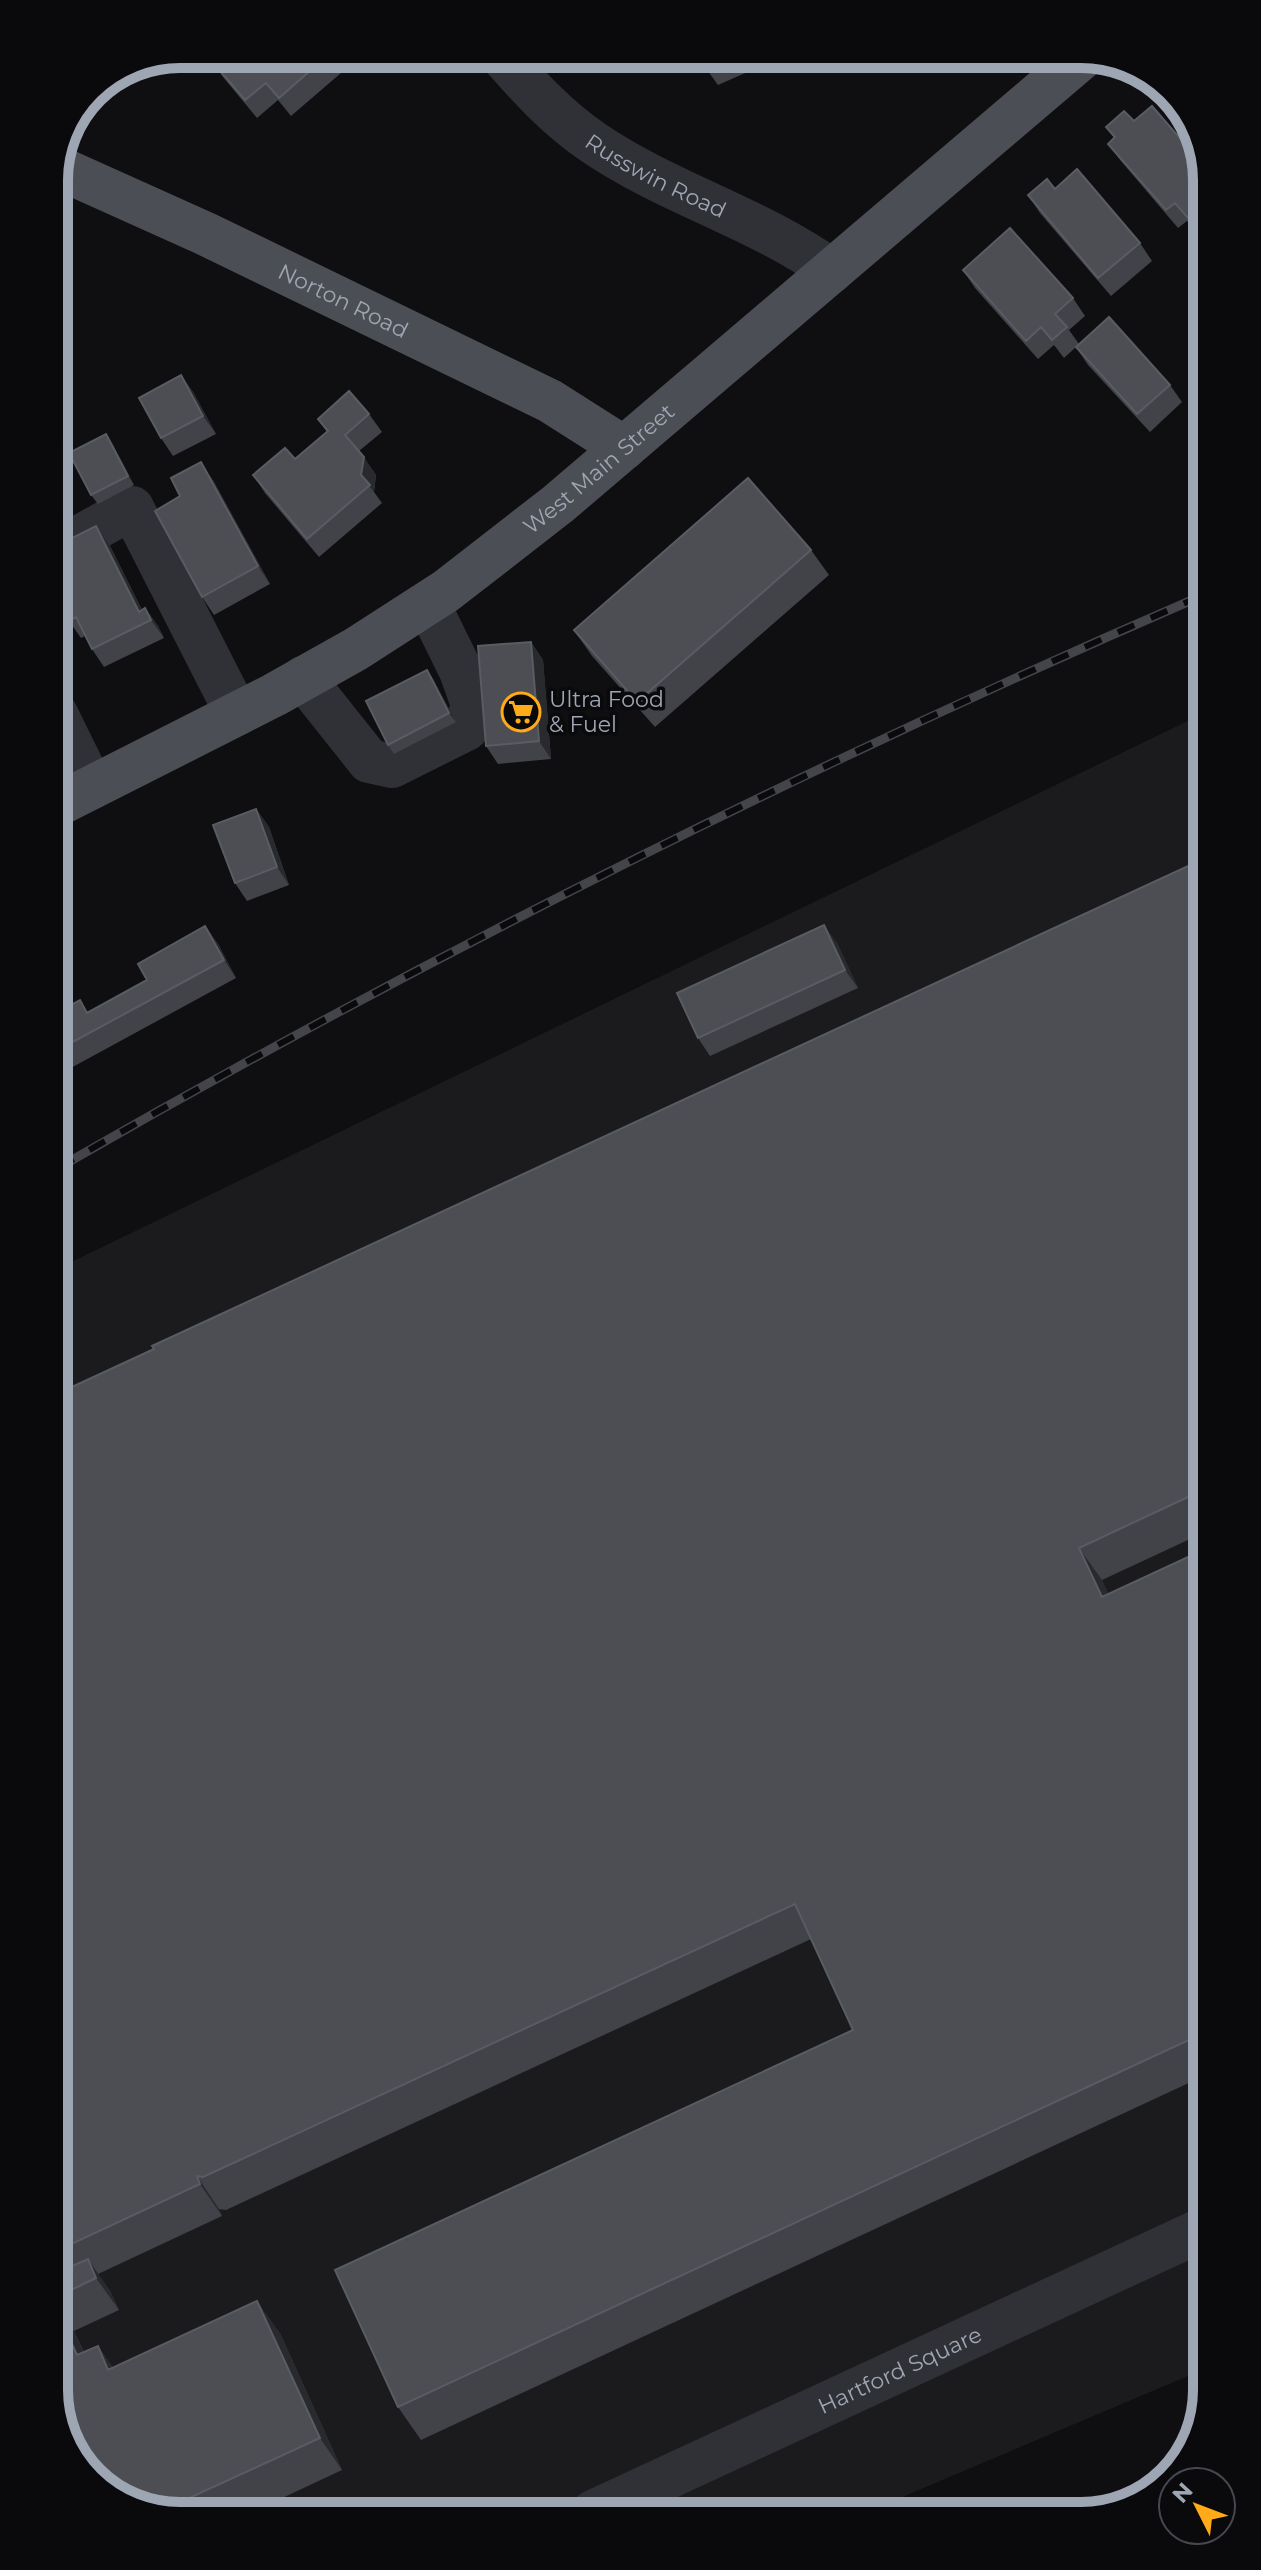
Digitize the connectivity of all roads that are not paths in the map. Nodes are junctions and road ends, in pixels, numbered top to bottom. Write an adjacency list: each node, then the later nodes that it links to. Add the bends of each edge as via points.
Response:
1 (512, 68): 4 (street, Russwin Road, via 547,107 594,143 646,173 761,225)
2 (1070, 68): 4 (main road, West Main Street)
3 (68, 172): 5 (main road, Norton Road, via 550,401)
4 (832, 271): 5 (main road, West Main Street)
5 (624, 448): 7 (main road, West Main Street, via 515,540)
6 (68, 543): 9 (street, via 132,508)
7 (428, 604): 8 (main road, West Main Street); 8 (street, via 473,705 466,729 392,766 369,761)
8 (303, 678): 9 (main road, West Main Street)
9 (237, 714): 11 (main road, West Main Street)
10 (68, 769): 11 (street)
11 (74, 796)
12 (1193, 2234): 13 (street, Hartford Square)
13 (615, 2502)

